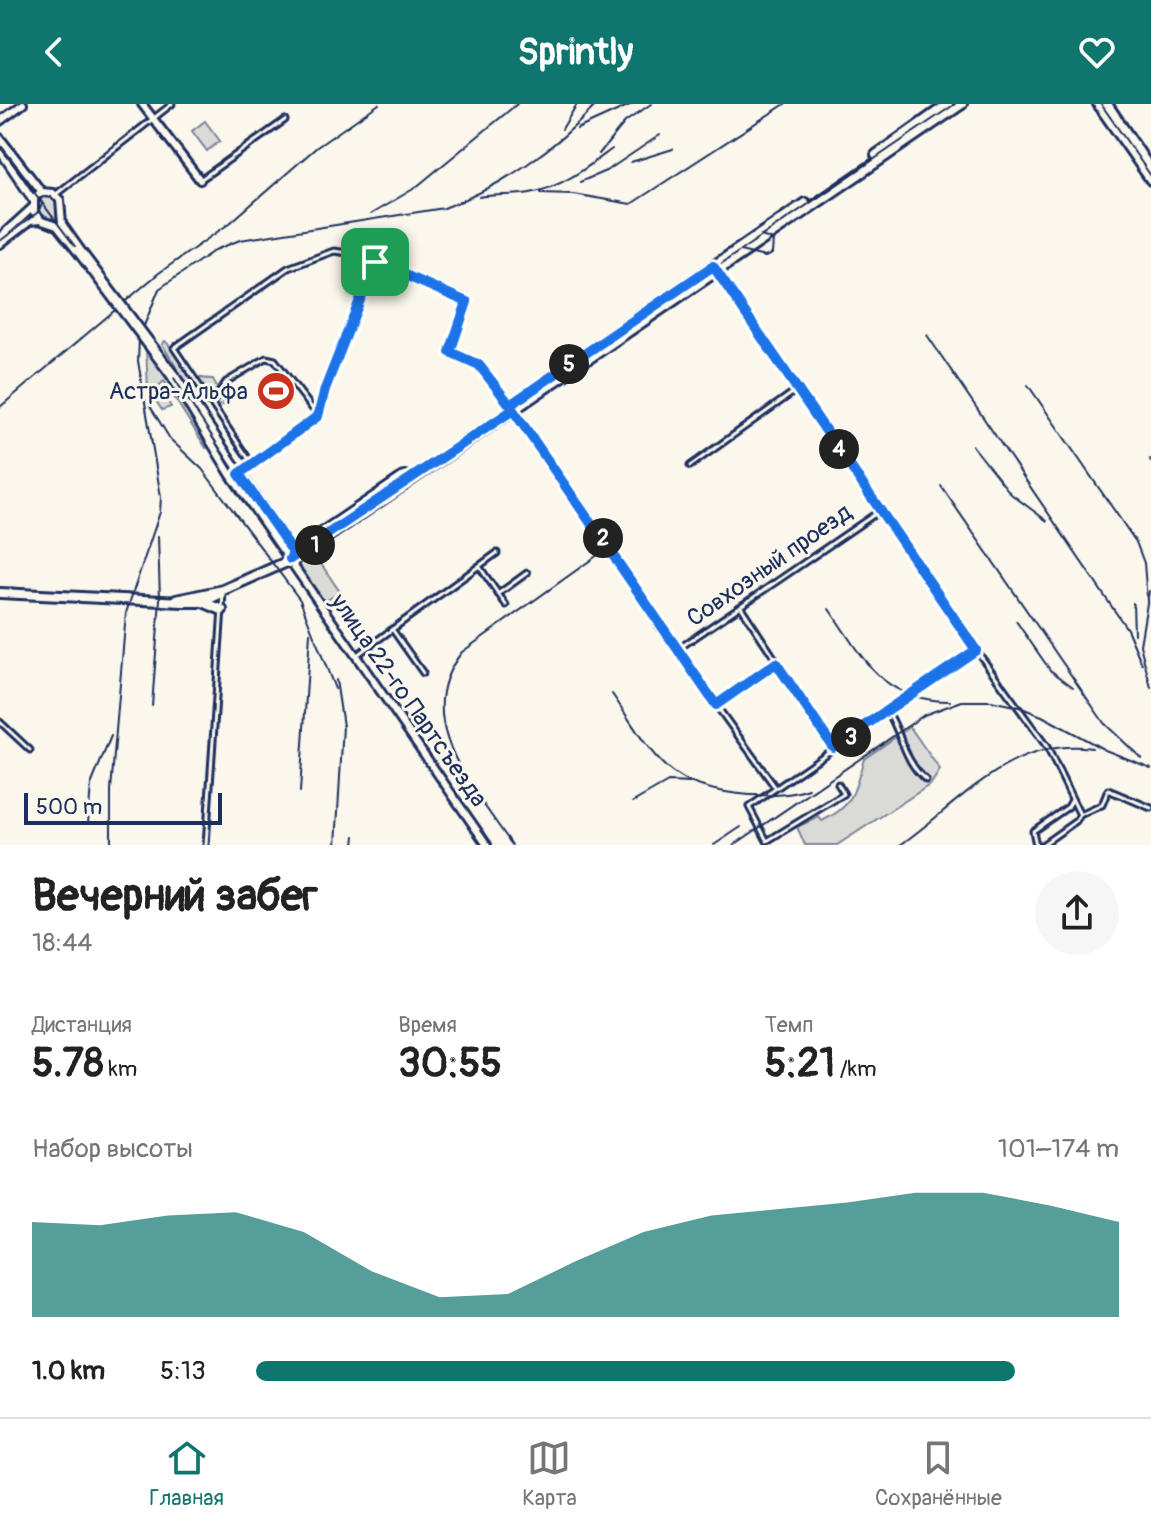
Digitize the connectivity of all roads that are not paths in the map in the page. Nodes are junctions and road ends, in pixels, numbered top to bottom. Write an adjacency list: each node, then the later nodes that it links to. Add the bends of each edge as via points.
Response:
1 (23, 104): 10 (main road)
2 (142, 104): 8 (main road)
3 (172, 104): 8 (street)
4 (948, 104): 11 (main road)
5 (962, 104): 11 (main road)
6 (1098, 104): 7 (main road)
7 (1107, 109): 14 (main road); 16 (main road)
8 (153, 119): 15 (main road); 18 (street)
9 (285, 120): 15 (street)
10 (0, 121)
11 (921, 127): 27 (main road)
12 (0, 138): 17 (main road)
13 (0, 151): 19 (main road)
14 (1151, 170)
15 (200, 180)
16 (1151, 180)
17 (42, 192): 18 (main road); 19 (main road)
18 (55, 195): 20 (main road, via 62,205)
19 (33, 204): 21 (main road); 23 (main road, via 30,214)
20 (61, 217): 22 (main road); 25 (main road, улица 22-го Партсъезда)
21 (40, 220): 22 (main road); 24 (main road, via 30,221)
22 (51, 224): 25 (main road, улица 22-го Партсъезда)
23 (0, 237)
24 (0, 244)
25 (78, 249): 34 (main road, улица 22-го Партсъезда, bridge, via 172,375)
26 (375, 262): 29 (street, via 343,251 319,254 288,268 177,343 176,354); 30 (street, via 461,297 468,306 450,352 479,365); 31 (street)
27 (715, 268): 28 (street); 30 (main road)
28 (798, 389): 33 (street); 35 (street)
29 (211, 404): 31 (street, via 226,382 266,358 275,360); 32 (street)
30 (512, 407): 37 (main road); 49 (street)
31 (318, 416): 32 (street)
32 (252, 464): 34 (street)
33 (690, 466)
34 (236, 476): 37 (main road, улица 22-го Партсъезда)
35 (881, 510): 46 (street, Совхозный проезд); 50 (street)
36 (497, 553): 38 (street)
37 (292, 556): 40 (main road); 51 (main road, улица 22-го Партсъезда)
38 (479, 566): 42 (street); 48 (street)
39 (527, 573): 42 (street)
40 (223, 590): 43 (main road); 44 (main road); 47 (street)
41 (0, 593): 43 (main road)
42 (498, 594): 45 (street)
43 (176, 600): 44 (main road)
44 (203, 602): 47 (main road)
45 (506, 605)
46 (741, 605): 49 (street, Совхозный проезд); 52 (street)
47 (222, 610): 65 (street)
48 (392, 629): 51 (street); 53 (street)
49 (678, 649): 54 (street)
50 (976, 650): 55 (street); 62 (street, via 1047,747)
51 (357, 655): 66 (main road, улица 22-го Партсъезда)
52 (776, 663): 54 (street); 57 (street)
53 (423, 673)
54 (716, 705): 61 (street)
55 (887, 710): 57 (street); 59 (street, via 900,730 905,755)
56 (0, 722): 58 (street)
57 (833, 747): 61 (street)
58 (30, 750)
59 (926, 780)
60 (838, 784): 61 (street, via 844,794 767,841 749,807)
61 (775, 787)
62 (1072, 800): 64 (street); 67 (street, via 1033,831)
63 (1151, 808): 64 (street, via 1108,790 1102,805)
64 (1080, 815): 68 (street)
65 (206, 845)
66 (487, 845)
67 (1036, 845)
68 (1042, 845)

